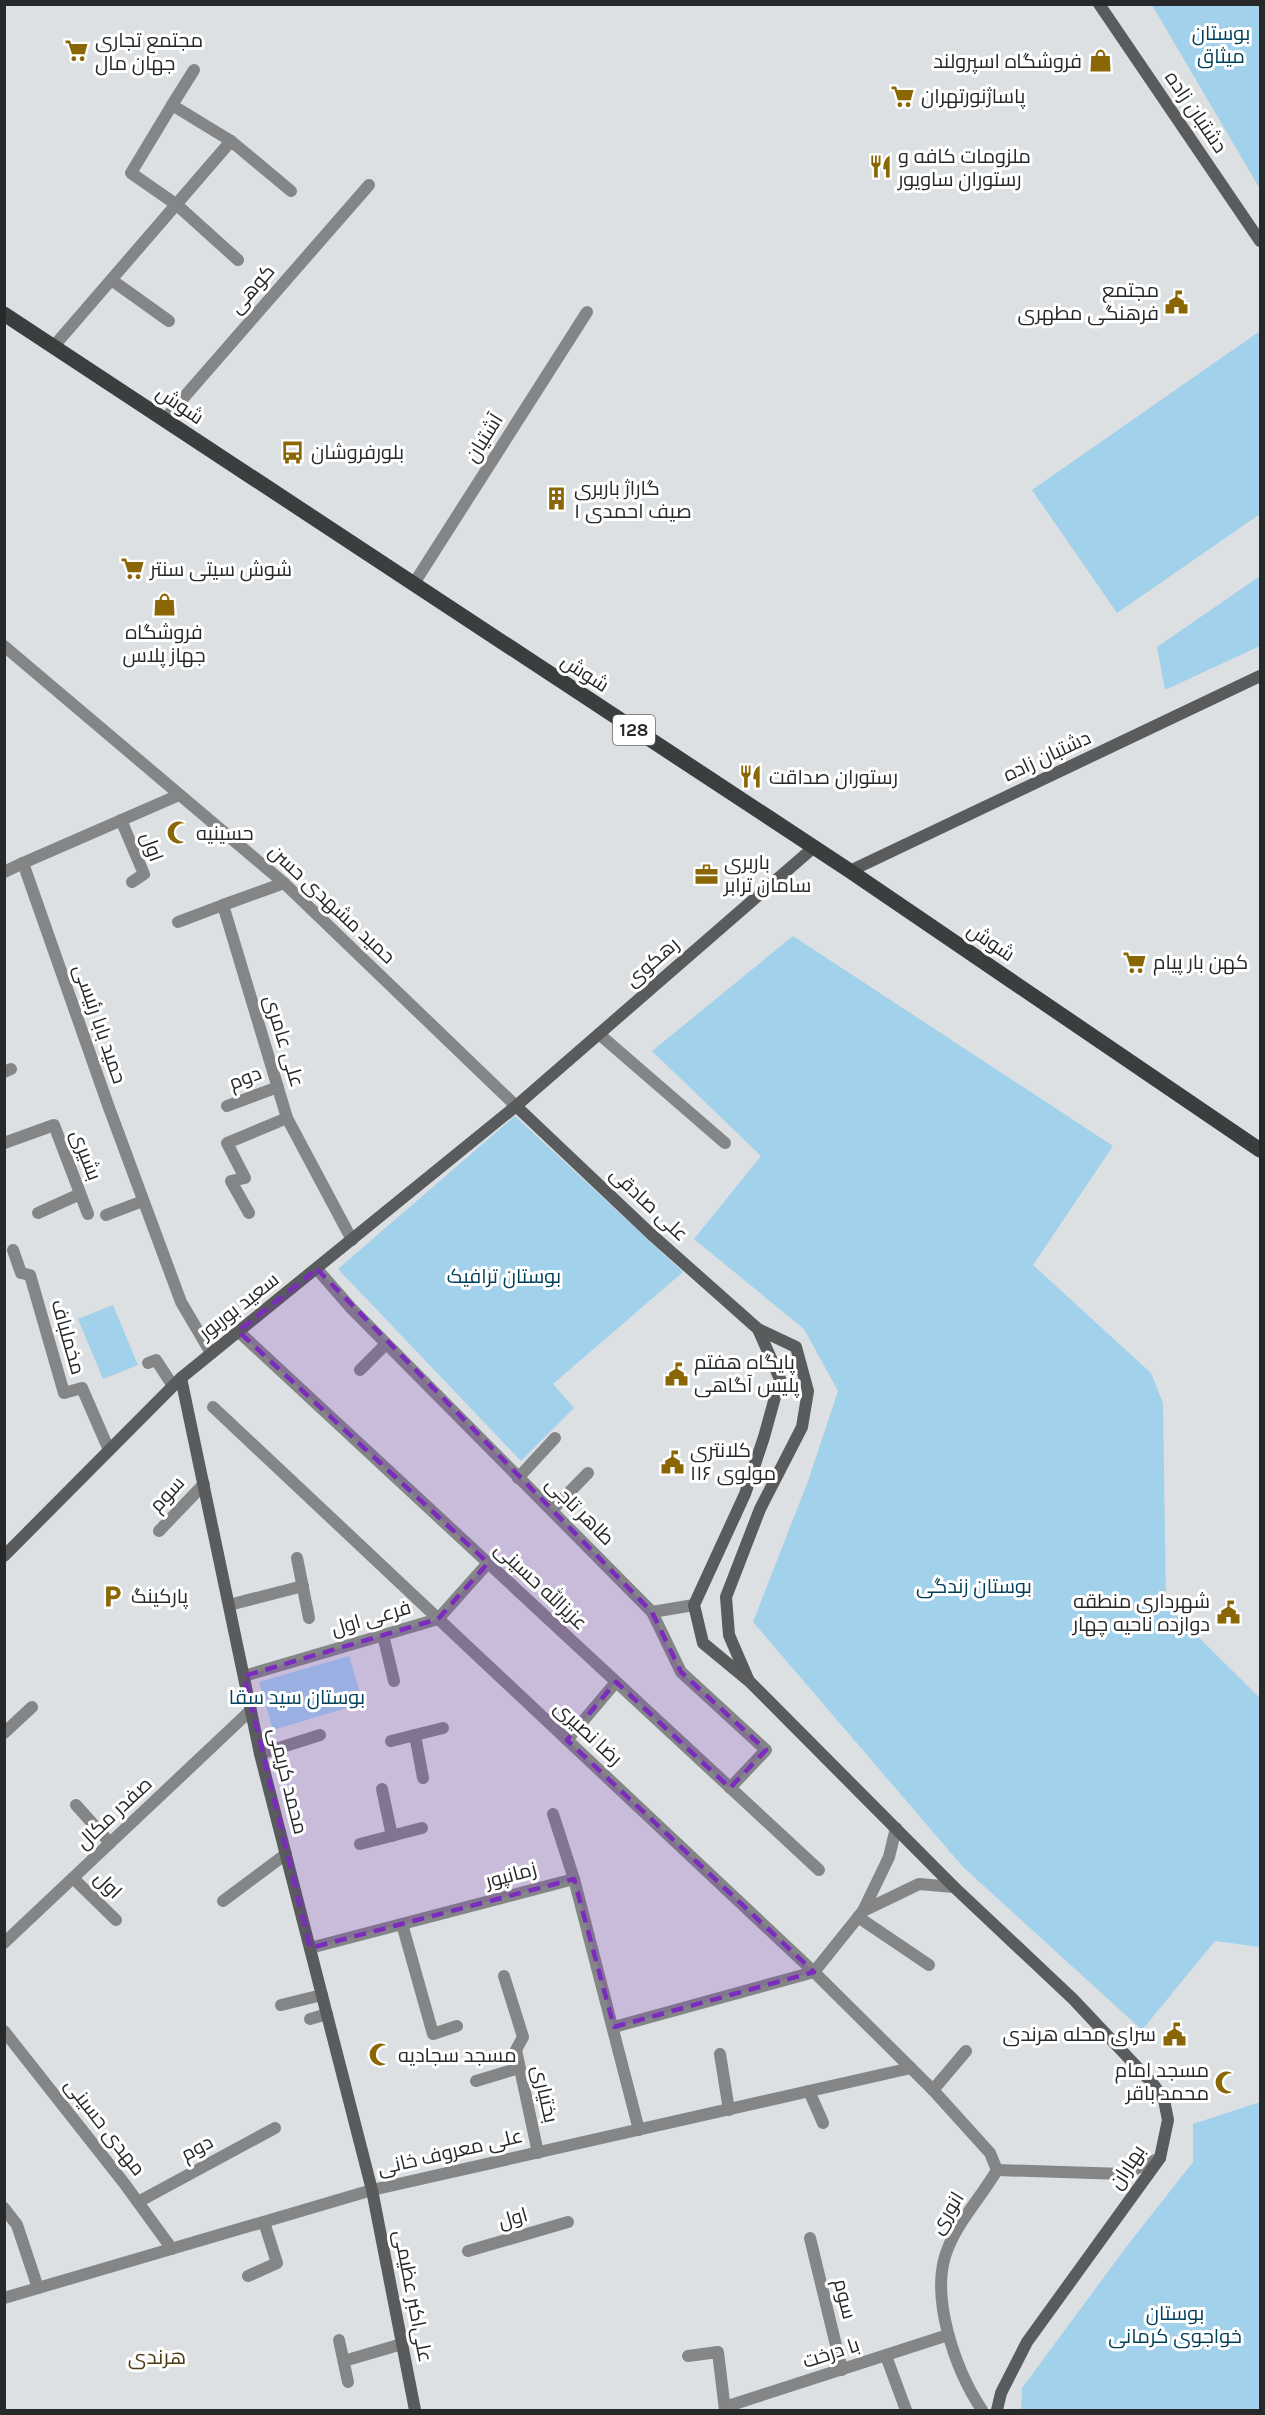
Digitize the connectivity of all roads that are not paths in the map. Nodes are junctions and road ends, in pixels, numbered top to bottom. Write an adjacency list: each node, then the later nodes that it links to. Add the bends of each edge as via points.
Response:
1 (1099, 4): 8 (street, دشتبان زاده)
2 (194, 70): 3 (street)
3 (172, 105): 4 (street); 7 (street, via 131,173)
4 (231, 141): 6 (street); 7 (street)
5 (369, 185): 15 (street, کوهی)
6 (291, 191)
7 (177, 205): 9 (street); 10 (street)
8 (1260, 241)
9 (238, 260)
10 (112, 281): 13 (street); 14 (street)
11 (587, 312): 16 (street, آشتیان)
12 (4, 314): 14 (main road, شوش / 128)
13 (169, 321)
14 (54, 346): 15 (main road, شوش / 128)
15 (165, 419): 16 (main road, شوش / 128)
16 (414, 585): 21 (main road, شوش / 128)
17 (4, 646): 19 (street, حمید مشهدی حسن)
18 (1260, 676): 23 (street, دشتبان زاده)
19 (179, 795): 20 (street); 26 (street, حمید مشهدی حسن)
20 (121, 820): 22 (street); 25 (street, اول, via 144,874)
21 (813, 848): 23 (main road, شوش / 128); 29 (street, رهکوی)
22 (23, 863): 24 (street); 38 (street, حمید بابا رئیسی)
23 (850, 871): 36 (main road, شوش / 128)
24 (4, 872)
25 (132, 882)
26 (284, 883): 27 (street); 32 (street, حمید مشهدی حسن)
27 (223, 904): 28 (street); 30 (street, علی عامری)
28 (178, 922)
29 (599, 1034): 32 (street, رهکوی); 35 (street)
30 (278, 1086): 31 (street, دوم); 33 (street, علی عامری)
31 (227, 1106)
32 (516, 1106): 43 (street, سعید بوربور); 46 (street, علی صادقی)
33 (287, 1118): 40 (street, via 227,1143 245,1178 231,1181); 43 (street, علی عامری)
34 (4, 1143): 37 (street, بشیری, via 54,1125)
35 (726, 1143)
36 (1260, 1150)
37 (80, 1194): 39 (street); 41 (street, بشیری)
38 (143, 1201): 42 (street); 49 (street, حمید بابا رئیسی, via 181,1302)
39 (38, 1213)
40 (249, 1213)
41 (88, 1214)
42 (106, 1215)
43 (352, 1240): 45 (street, سعید بوربور)
44 (13, 1250): 55 (street, مخملباف, via 21,1273 30,1275 64,1393 82,1388)
45 (317, 1269): 47 (street, سعید بوربور); 48 (street, طاهر تاجی)
46 (758, 1329): 66 (street, علی صادقی, via 780,1379 745,1494); 73 (street, علی صادقی, via 796,1347 808,1391 802,1427 760,1509 726,1597 729,1635)
47 (237, 1331): 49 (street, سعید بوربور); 63 (street, عزیزالله حسینی)
48 (386, 1344): 51 (street); 57 (street, طاهر تاجی)
49 (211, 1353): 52 (street, سعید بوربور)
50 (148, 1363): 52 (street, via 156,1360)
51 (360, 1370)
52 (177, 1382): 55 (street, سعید بوربور); 58 (street, محمد کریمی)
53 (213, 1407): 69 (street, رضا نصیری)
54 (555, 1438): 57 (street)
55 (109, 1450): 61 (street, سعید بوربور)
56 (588, 1473): 59 (street)
57 (518, 1478): 59 (street, طاهر تاجی)
58 (204, 1484): 60 (street, سوم); 65 (street, محمد کریمی)
59 (552, 1510): 67 (street, طاهر تاجی)
60 (159, 1531)
61 (4, 1556)
62 (297, 1557): 64 (street)
63 (488, 1563): 69 (street, فرعی اول); 74 (street, عزیزالله حسینی)
64 (303, 1586): 65 (street); 68 (street)
65 (229, 1605): 71 (street, محمد کریمی)
66 (694, 1605): 67 (street); 73 (street, via 703,1643)
67 (652, 1612): 85 (street, طاهر تاجی, via 681,1672 766,1750)
68 (309, 1617)
69 (438, 1619): 70 (street, فرعی اول); 81 (street, رضا نصیری)
70 (383, 1635): 71 (street, فرعی اول); 72 (street)
71 (244, 1676): 76 (street, محمد کریمی)
72 (394, 1681)
73 (749, 1681): 90 (street)
74 (616, 1682): 81 (street); 85 (street, عزیزالله حسینی)
75 (32, 1707): 78 (street)
76 (251, 1710): 83 (street, محمد کریمی); 92 (street, صفدر مکال)
77 (443, 1728): 80 (street)
78 (4, 1732)
79 (320, 1735): 83 (street)
80 (415, 1735): 82 (street); 84 (street)
81 (567, 1740): 106 (street, رضا نصیری)
82 (391, 1741)
83 (260, 1754): 94 (street, محمد کریمی)
84 (423, 1778)
85 (730, 1788): 95 (street, عزیزالله حسینی)
86 (382, 1789): 91 (street)
87 (76, 1805): 92 (street)
88 (553, 1814): 97 (street)
89 (422, 1828): 91 (street)
90 (896, 1828): 98 (street); 100 (street, via 889,1857)
91 (392, 1836): 93 (street)
92 (110, 1844): 96 (street, صفدر مکال)
93 (360, 1844)
94 (286, 1854): 99 (street); 104 (street, محمد کریمی)
95 (819, 1870)
96 (73, 1878): 101 (street, اول); 103 (street, صفدر مکال)
97 (574, 1879): 102 (street, زمانپور); 113 (street)
98 (954, 1887): 100 (street, via 919,1884); 127 (street, بهاران, via 1073,1999 1154,2085 1164,2100 1168,2120)
99 (223, 1901)
100 (860, 1914): 105 (street); 106 (street)
101 (116, 1920)
102 (402, 1924): 104 (street, زمانپور); 112 (street, via 433,2034)
103 (4, 1943)
104 (310, 1948): 108 (street, محمد کریمی)
105 (929, 1965)
106 (814, 1972): 113 (street); 118 (street, رضا نصیری)
107 (504, 1976): 117 (street, بختیاری, via 523,2037 516,2050)
108 (322, 1995): 109 (street); 110 (street, محمد کریمی)
109 (281, 2005)
110 (327, 2014): 111 (street); 129 (street, محمد کریمی)
111 (310, 2019)
112 (458, 2026)
113 (614, 2027): 125 (street)
114 (4, 2031): 130 (street, مهدی حسینی)
115 (966, 2051): 120 (street)
116 (720, 2054): 122 (street)
117 (519, 2068): 119 (street); 126 (street, بختیاری)
118 (911, 2068): 120 (street, رضا نصیری); 121 (street, علی معروف خانی)
119 (476, 2081)
120 (933, 2090): 128 (street, via 990,2153)
121 (809, 2091): 122 (street, علی معروف خانی); 123 (street)
122 (729, 2109): 125 (street, علی معروف خانی)
123 (823, 2123)
124 (275, 2128): 130 (street, دوم)
125 (639, 2130): 126 (street, علی معروف خانی)
126 (538, 2152): 129 (street, علی معروف خانی)
127 (1161, 2158): 128 (street, via 1124,2174); 152 (street, بهاران, via 1027,2342 1001,2393)
128 (997, 2170): 140 (street, انوری, via 947,2249 942,2272)
129 (372, 2190): 132 (street, علی معروف خانی); 142 (street, علی‌اکبر عظیمی)
130 (138, 2202): 135 (street, مهدی حسینی)
131 (4, 2208): 138 (street, via 17,2224)
132 (264, 2222): 135 (street, علی معروف خانی); 137 (street, via 277,2263)
133 (568, 2222): 136 (street, اول)
134 (810, 2238): 146 (street, سوم)
135 (172, 2249): 138 (street, علی معروف خانی)
136 (468, 2251)
137 (248, 2276)
138 (38, 2288): 139 (street, علی معروف خانی)
139 (4, 2298)
140 (948, 2335): 144 (street, با درخت); 151 (street, انوری, via 969,2390)
141 (339, 2340): 145 (street)
142 (402, 2344): 145 (street); 149 (street, علی‌اکبر عظیمی)
143 (688, 2356): 148 (street, via 718,2352)
144 (886, 2356): 146 (street, با درخت); 150 (street)
145 (344, 2361): 147 (street)
146 (842, 2370): 148 (street, با درخت)
147 (348, 2382)
148 (725, 2409)
149 (415, 2410)
150 (906, 2410)
151 (982, 2410)
152 (998, 2410)

